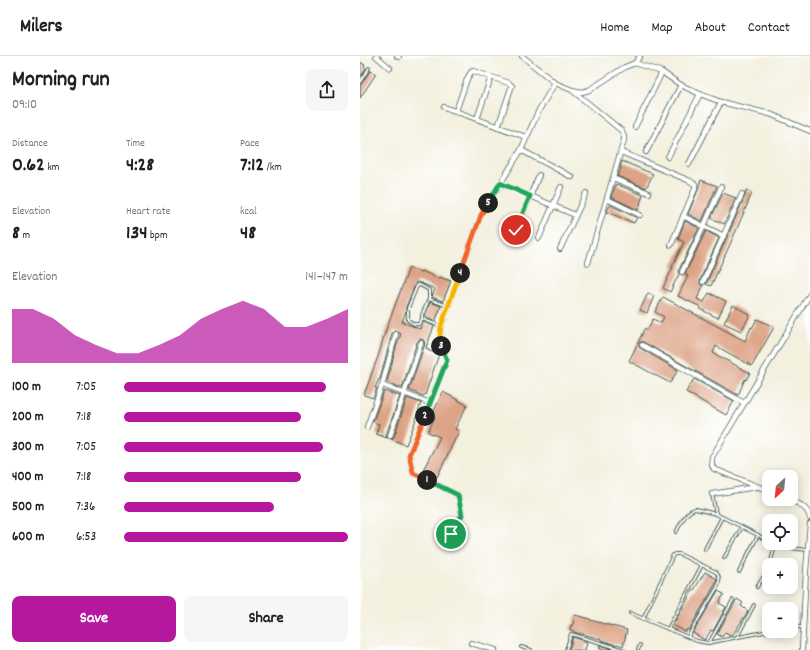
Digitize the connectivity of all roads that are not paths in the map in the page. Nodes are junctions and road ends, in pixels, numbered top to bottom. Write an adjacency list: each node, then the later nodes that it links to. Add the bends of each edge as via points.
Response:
1 (376, 56): 6 (street)
2 (522, 56): 10 (street)
3 (640, 56): 4 (street)
4 (635, 64): 7 (street); 12 (street, via 625,67 589,90)
5 (369, 68): 9 (lane)
6 (390, 68)
7 (662, 72): 11 (street); 19 (street)
8 (491, 77): 16 (street, via 471,72); 17 (street); 18 (street, via 512,86)
9 (360, 82)
10 (555, 83): 12 (street); 21 (street)
11 (681, 85): 13 (street); 24 (street)
12 (572, 90): 23 (street, via 622,131 624,140)
13 (700, 94): 14 (street); 25 (street)
14 (721, 102): 20 (street, via 770,114); 26 (street)
15 (444, 107): 16 (street)
16 (456, 111): 17 (street)
17 (476, 119): 18 (street)
18 (498, 127): 21 (street)
19 (635, 127)
20 (810, 131)
21 (526, 137): 22 (street)
22 (521, 150): 28 (street); 30 (street)
23 (621, 152): 29 (street); 41 (street, via 695,184)
24 (646, 152)
25 (668, 157)
26 (689, 164)
27 (539, 175): 36 (street)
28 (572, 177)
29 (613, 178): 34 (street); 37 (street)
30 (500, 183): 36 (street); 53 (street, via 481,215)
31 (561, 187): 38 (street)
32 (721, 187): 42 (street)
33 (586, 193): 39 (street)
34 (649, 193)
35 (742, 194): 44 (street)
36 (530, 196): 38 (street); 43 (street)
37 (607, 199): 40 (street); 48 (street)
38 (553, 206): 39 (street); 45 (street)
39 (576, 215): 47 (street)
40 (640, 216)
41 (683, 216): 42 (street); 46 (street)
42 (704, 226): 44 (street); 49 (street)
43 (516, 230)
44 (724, 236): 50 (street)
45 (539, 238)
46 (671, 244)
47 (560, 248)
48 (588, 263)
49 (682, 272)
50 (703, 282)
51 (810, 294): 62 (street)
52 (429, 299): 53 (lane); 54 (lane); 54 (lane, via 428,290 420,285 416,286 408,308 408,320 419,324)
53 (448, 306): 55 (street)
54 (422, 320): 55 (lane)
55 (441, 326): 61 (street, via 442,348 447,360)
56 (396, 334): 59 (street)
57 (421, 343): 60 (street)
58 (642, 345): 62 (street)
59 (382, 385): 60 (street); 63 (street)
60 (404, 394): 61 (street); 64 (street)
61 (430, 403): 75 (street, via 409,455 413,473 458,495 462,515)
62 (744, 403): 65 (street, via 711,461 717,470)
63 (367, 427)
64 (390, 436)
65 (758, 487): 66 (street); 67 (street)
66 (762, 488)
67 (712, 494): 69 (lane)
68 (798, 503): 71 (street, via 808,510)
69 (716, 514): 70 (lane); 74 (lane, via 692,509)
70 (722, 517): 73 (lane); 78 (lane)
71 (810, 518)
72 (810, 524): 80 (street)
73 (742, 527): 76 (lane); 81 (lane)
74 (676, 532)
75 (451, 534)
76 (758, 535): 77 (lane); 84 (lane)
77 (762, 537)
78 (705, 549)
79 (798, 549): 80 (lane)
80 (807, 550): 83 (street)
81 (724, 558)
82 (702, 566): 90 (lane, via 679,554 673,555); 93 (lane); 95 (lane, via 716,572 720,580)
83 (808, 571): 92 (street)
84 (739, 572)
85 (762, 579): 86 (lane)
86 (757, 587)
87 (733, 600): 98 (lane)
88 (754, 605): 96 (lane)
89 (630, 613): 90 (lane)
90 (643, 619): 93 (lane)
91 (798, 626): 92 (lane)
92 (803, 626): 106 (street)
93 (668, 629): 95 (lane)
94 (762, 633): 96 (lane)
95 (688, 637): 98 (lane)
96 (737, 638): 98 (lane)
97 (471, 643): 101 (street)
98 (709, 643)
99 (640, 645): 105 (lane)
100 (520, 647): 102 (lane)
101 (495, 650)
102 (531, 650)
103 (566, 650): 104 (lane, via 571,634)
104 (624, 650)
105 (638, 650)
106 (802, 650)

